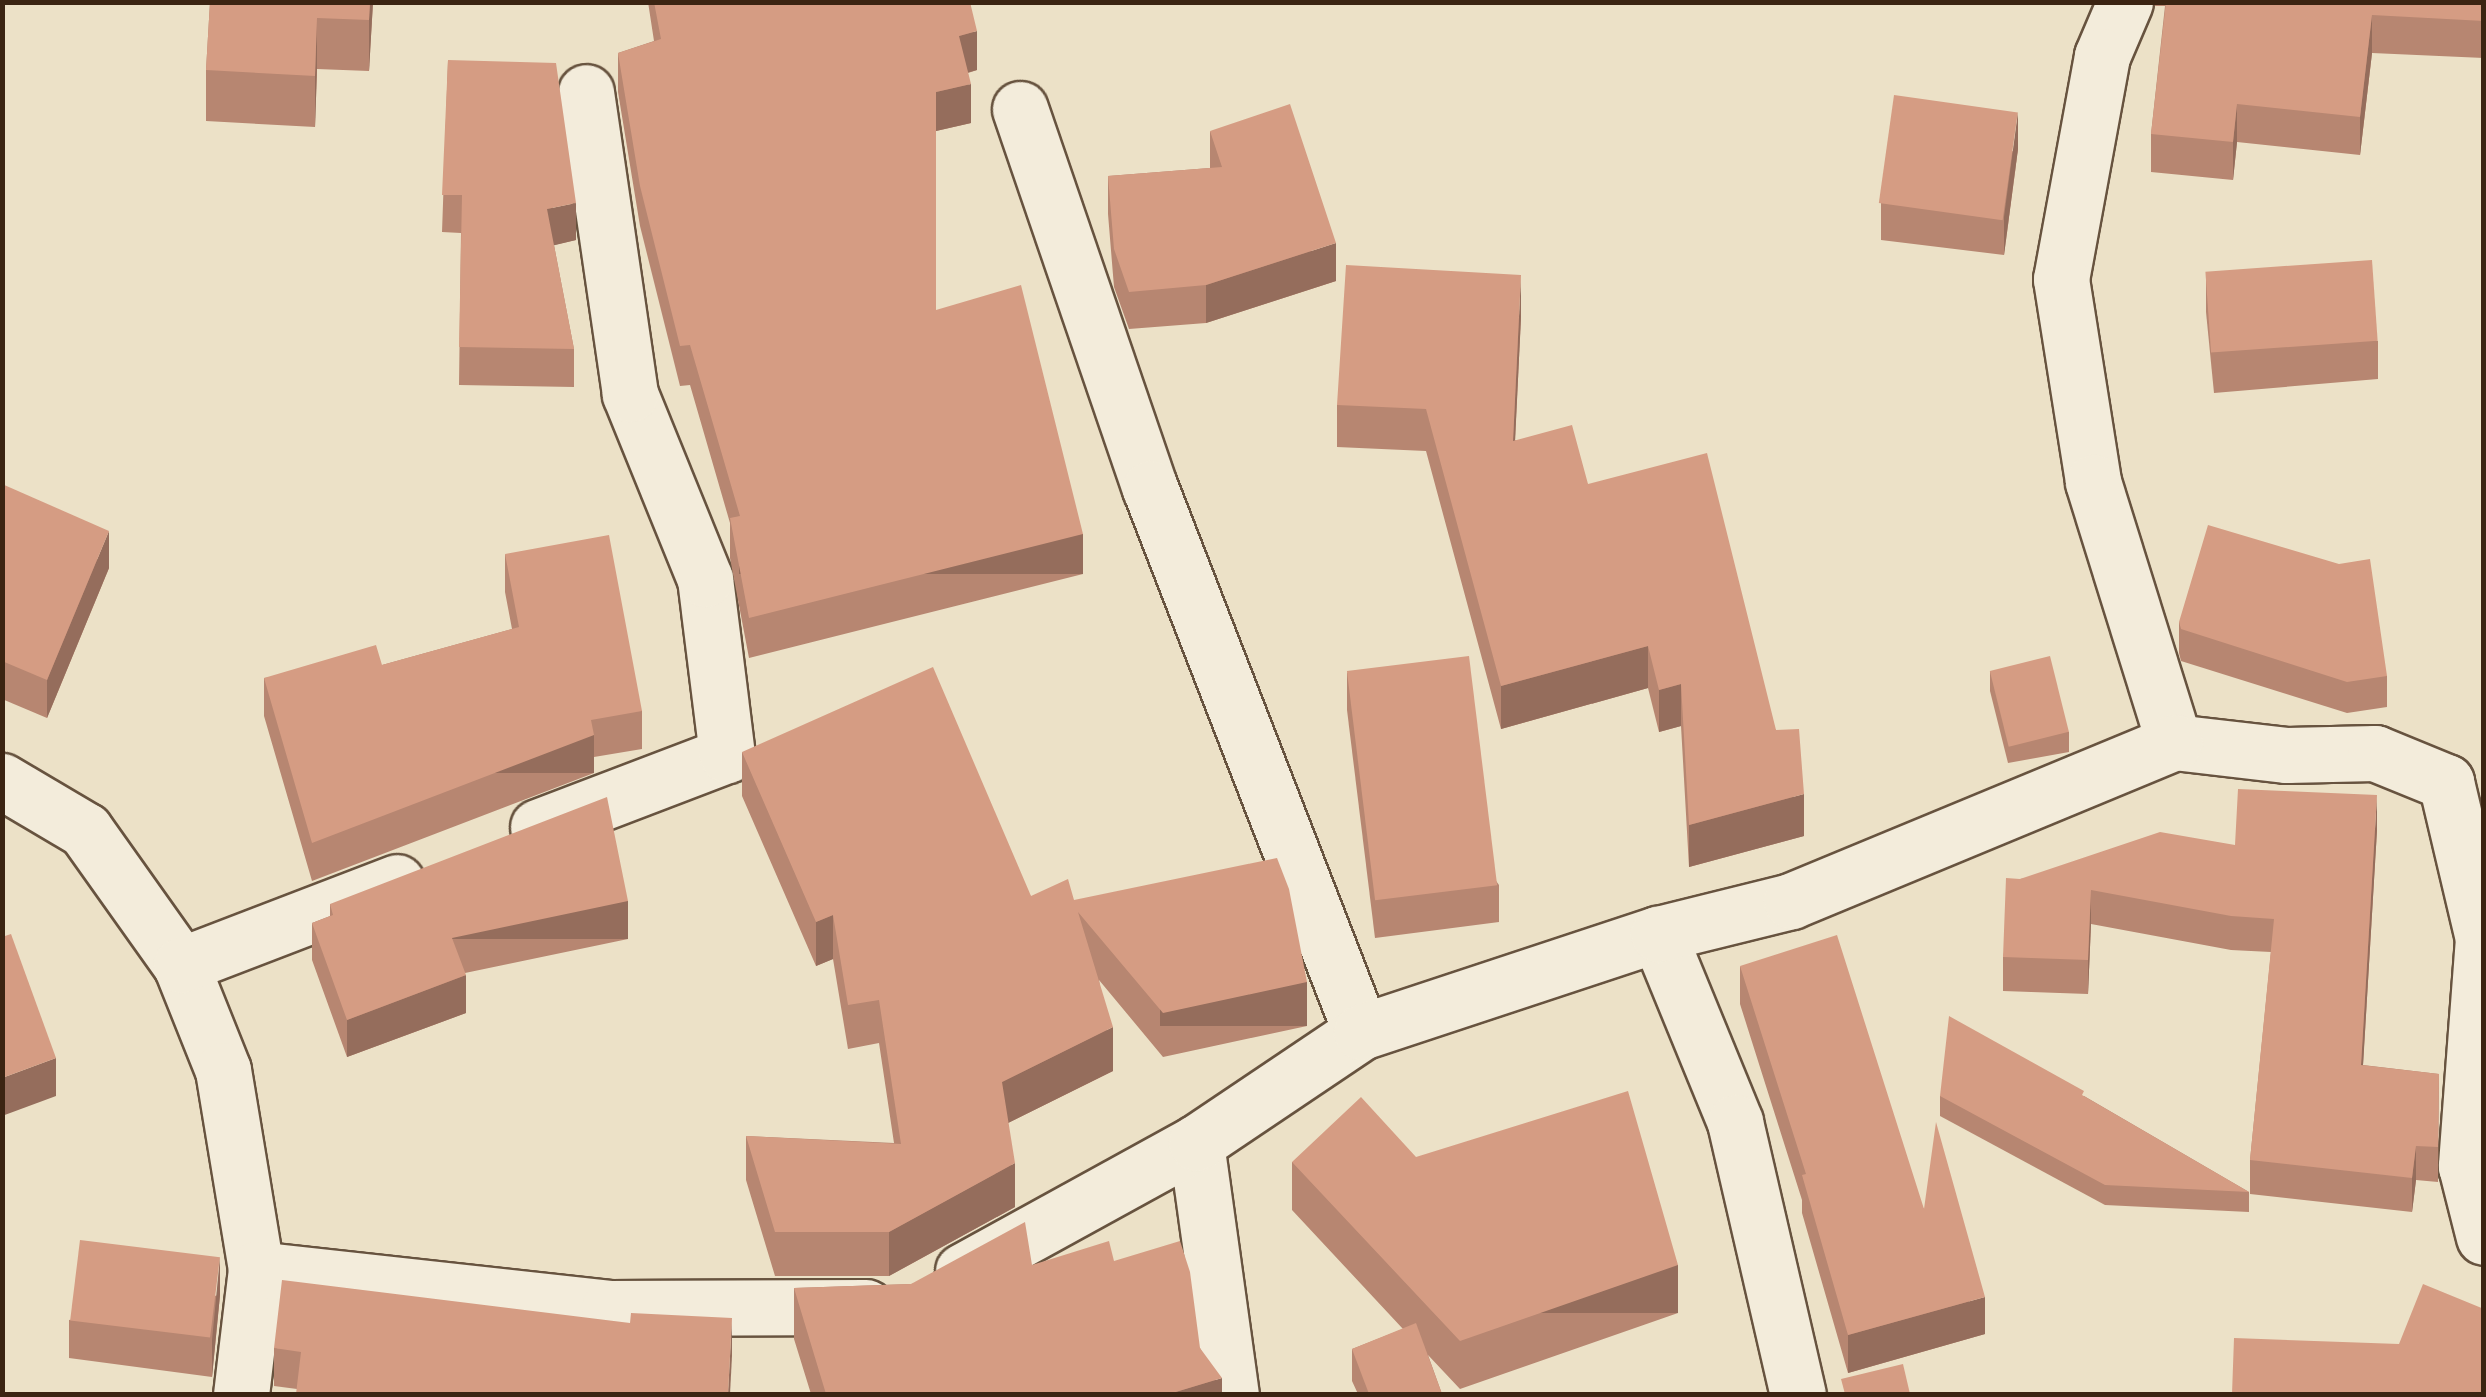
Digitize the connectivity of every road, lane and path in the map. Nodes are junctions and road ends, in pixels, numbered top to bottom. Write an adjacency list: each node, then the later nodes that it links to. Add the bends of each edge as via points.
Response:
1 (2125, 2): 4 (street, via 2102,56 2062,279 2094,482)
2 (586, 92): 6 (street, via 630,394 705,579 727,755)
3 (1020, 109): 10 (street, via 1150,488)
4 (2174, 742): 8 (street, via 1791,901); 12 (street, via 2287,755 2375,753 2446,782 2484,938 2466,1166)
5 (2, 781): 9 (street, via 85,830)
6 (490, 846)
7 (436, 867): 9 (street)
8 (1658, 934): 10 (street); 16 (street, via 1735,1122)
9 (181, 965): 13 (street, via 223,1070)
10 (1361, 1032): 11 (street)
11 (1196, 1144): 13 (street, via 896,1307 609,1308); 15 (street)
12 (2484, 1237)
13 (256, 1269): 14 (street)
14 (241, 1394)
15 (1231, 1394)
16 (1798, 1394)

